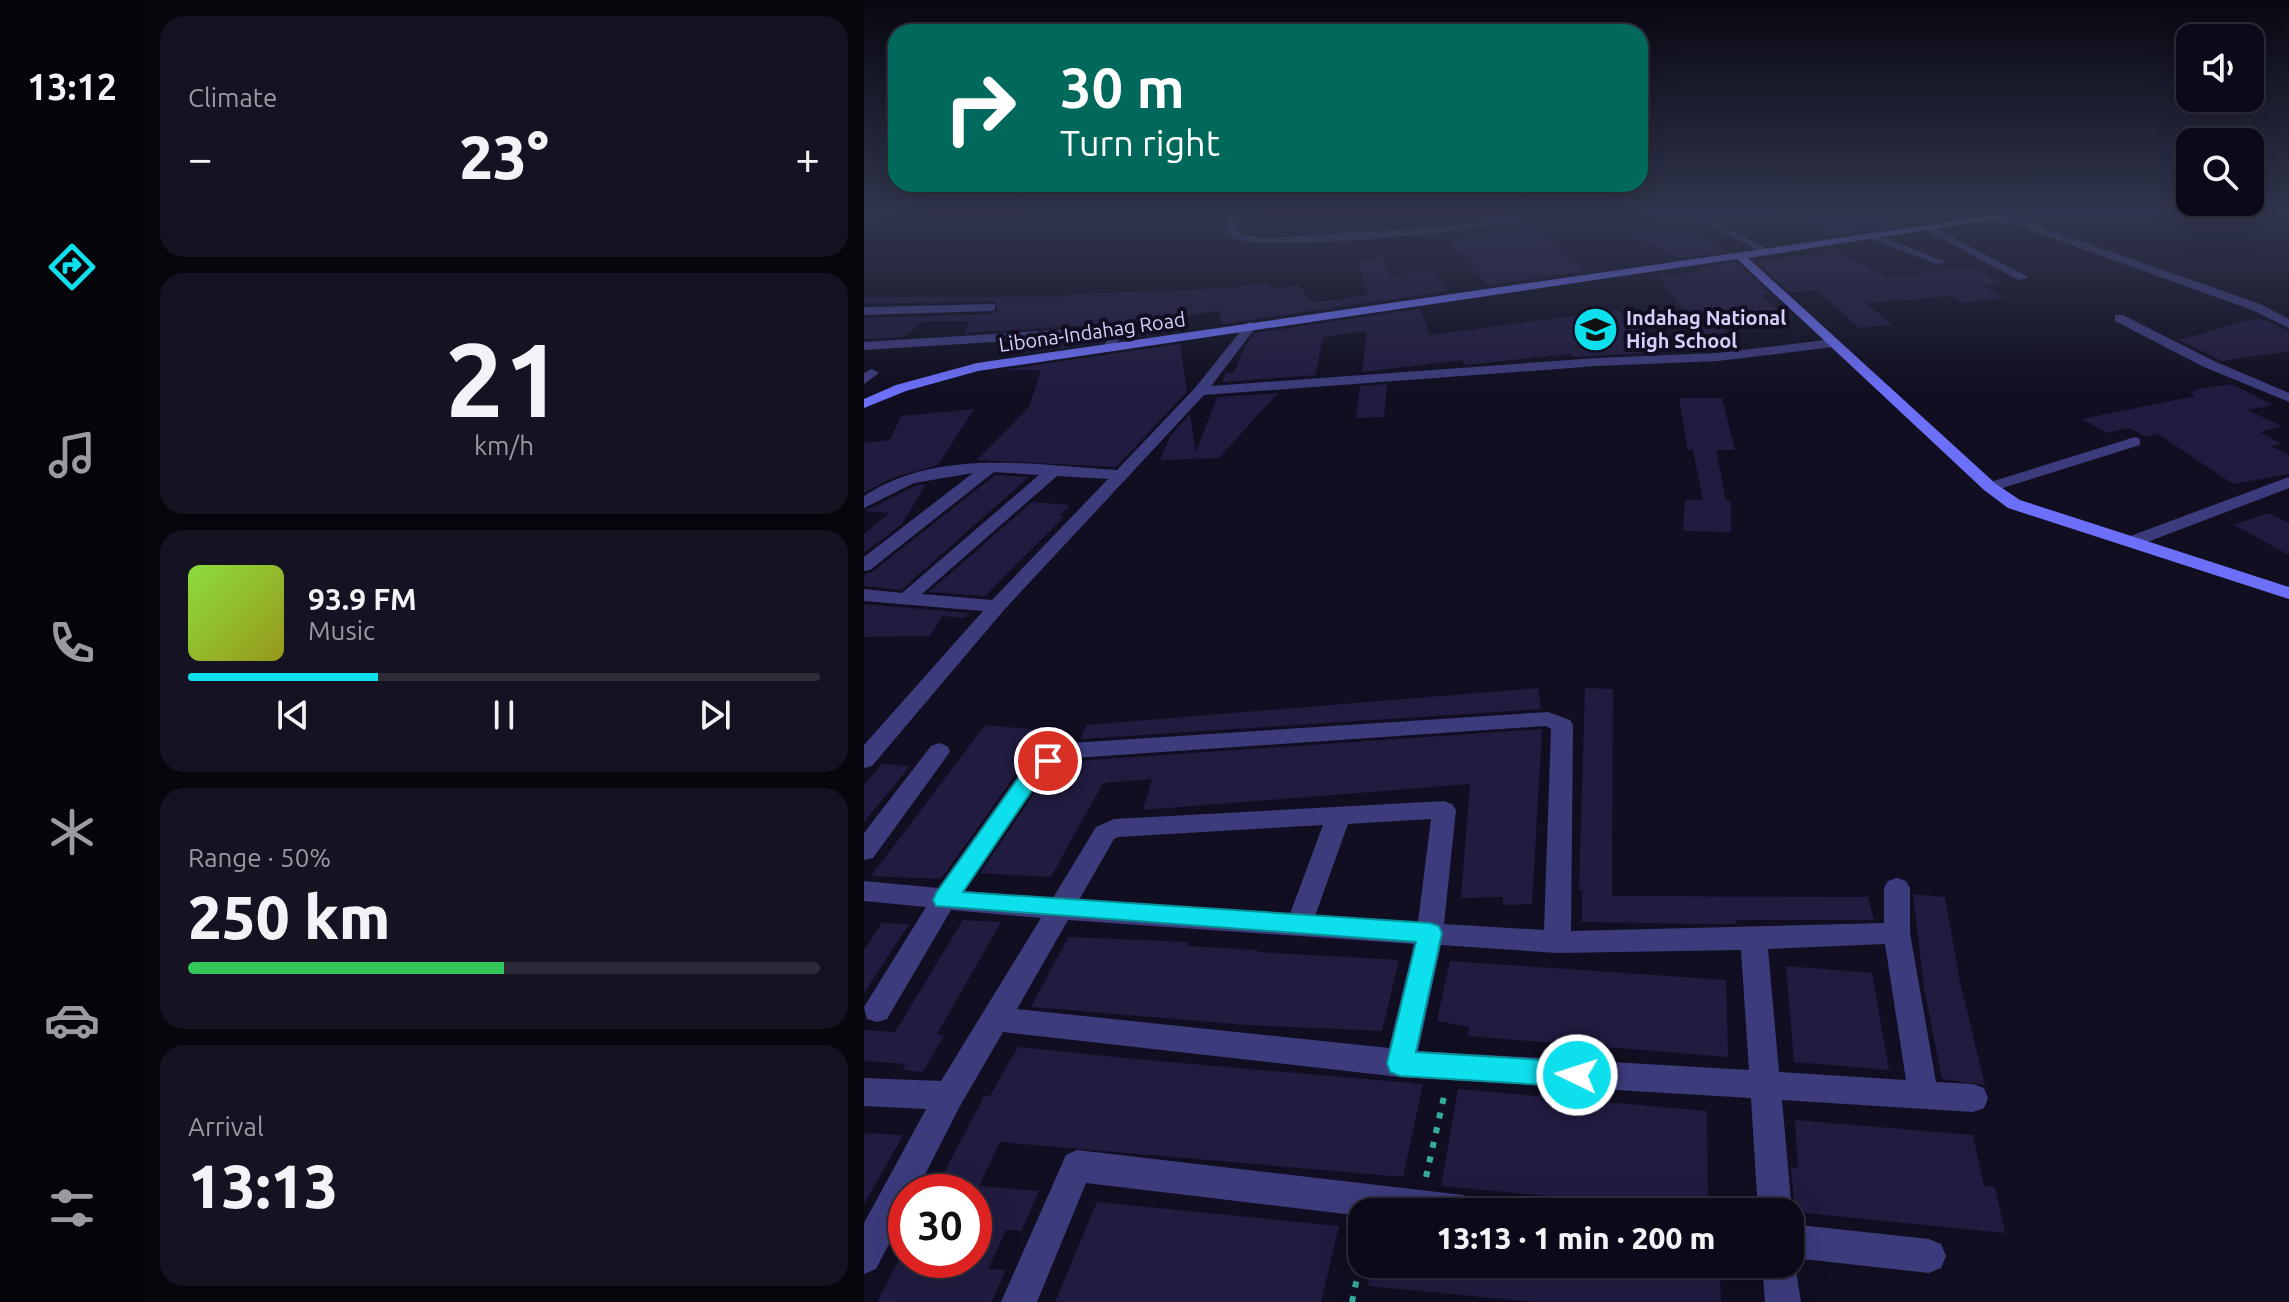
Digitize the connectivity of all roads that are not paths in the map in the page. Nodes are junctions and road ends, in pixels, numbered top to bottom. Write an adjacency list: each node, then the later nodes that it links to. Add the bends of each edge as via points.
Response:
1 (1636, 272): 10 (main road, Libona-Indahag Road)
2 (1757, 272): 11 (main road)
3 (2011, 272): 5 (street)
4 (2157, 272): 9 (street)
5 (2022, 278)
6 (991, 307): 7 (street)
7 (864, 311)
8 (2119, 318): 15 (street)
9 (2289, 324)
10 (1251, 326): 13 (main road, Libona-Indahag Road); 14 (street)
11 (1833, 343): 14 (street, via 1718,357); 22 (main road)
12 (864, 346): 13 (street, via 1119,334)
13 (1107, 348): 16 (main road, Libona-Indahag Road, via 941,375)
14 (1200, 391): 20 (street)
15 (2289, 398)
16 (864, 404)
17 (2135, 442): 22 (street)
18 (990, 467): 19 (street); 23 (street, via 917,475); 25 (street)
19 (1053, 471): 20 (street); 28 (street)
20 (1123, 475): 29 (street)
21 (2289, 482): 24 (street)
22 (1990, 487): 24 (main road, via 2014,504)
23 (864, 503)
24 (2131, 542): 26 (main road)
25 (864, 566)
26 (2289, 593)
27 (864, 595): 28 (street)
28 (907, 598): 29 (street)
29 (997, 606): 31 (street)
30 (939, 751): 33 (street)
31 (864, 760)
32 (1339, 815): 37 (street, via 1114,828 1105,833); 38 (street); 39 (street, via 1444,810)
33 (864, 851)
34 (1897, 888): 40 (street)
35 (864, 891): 36 (street)
36 (944, 900): 37 (street); 42 (street, via 1031,775 1071,751 1548,719 1562,725); 43 (street)
37 (1060, 909): 38 (street); 44 (street)
38 (1299, 924): 39 (street)
39 (1430, 933): 42 (street); 45 (street)
40 (1897, 933): 41 (street); 48 (street)
41 (1754, 939): 42 (street); 46 (street)
42 (1557, 942)
43 (877, 1010)
44 (996, 1019): 45 (street); 49 (street)
45 (1400, 1063): 46 (street)
46 (1767, 1087): 48 (street); 51 (street)
47 (864, 1092): 49 (street)
48 (1923, 1095): 50 (street)
49 (949, 1096): 55 (street)
50 (1973, 1098)
51 (1774, 1198)
52 (1348, 1199): 57 (street, via 1077,1166)
53 (1804, 1243): 54 (street)
54 (1929, 1256)
55 (864, 1257)
56 (1780, 1278): 58 (street)
57 (1019, 1302)
58 (1783, 1302)

